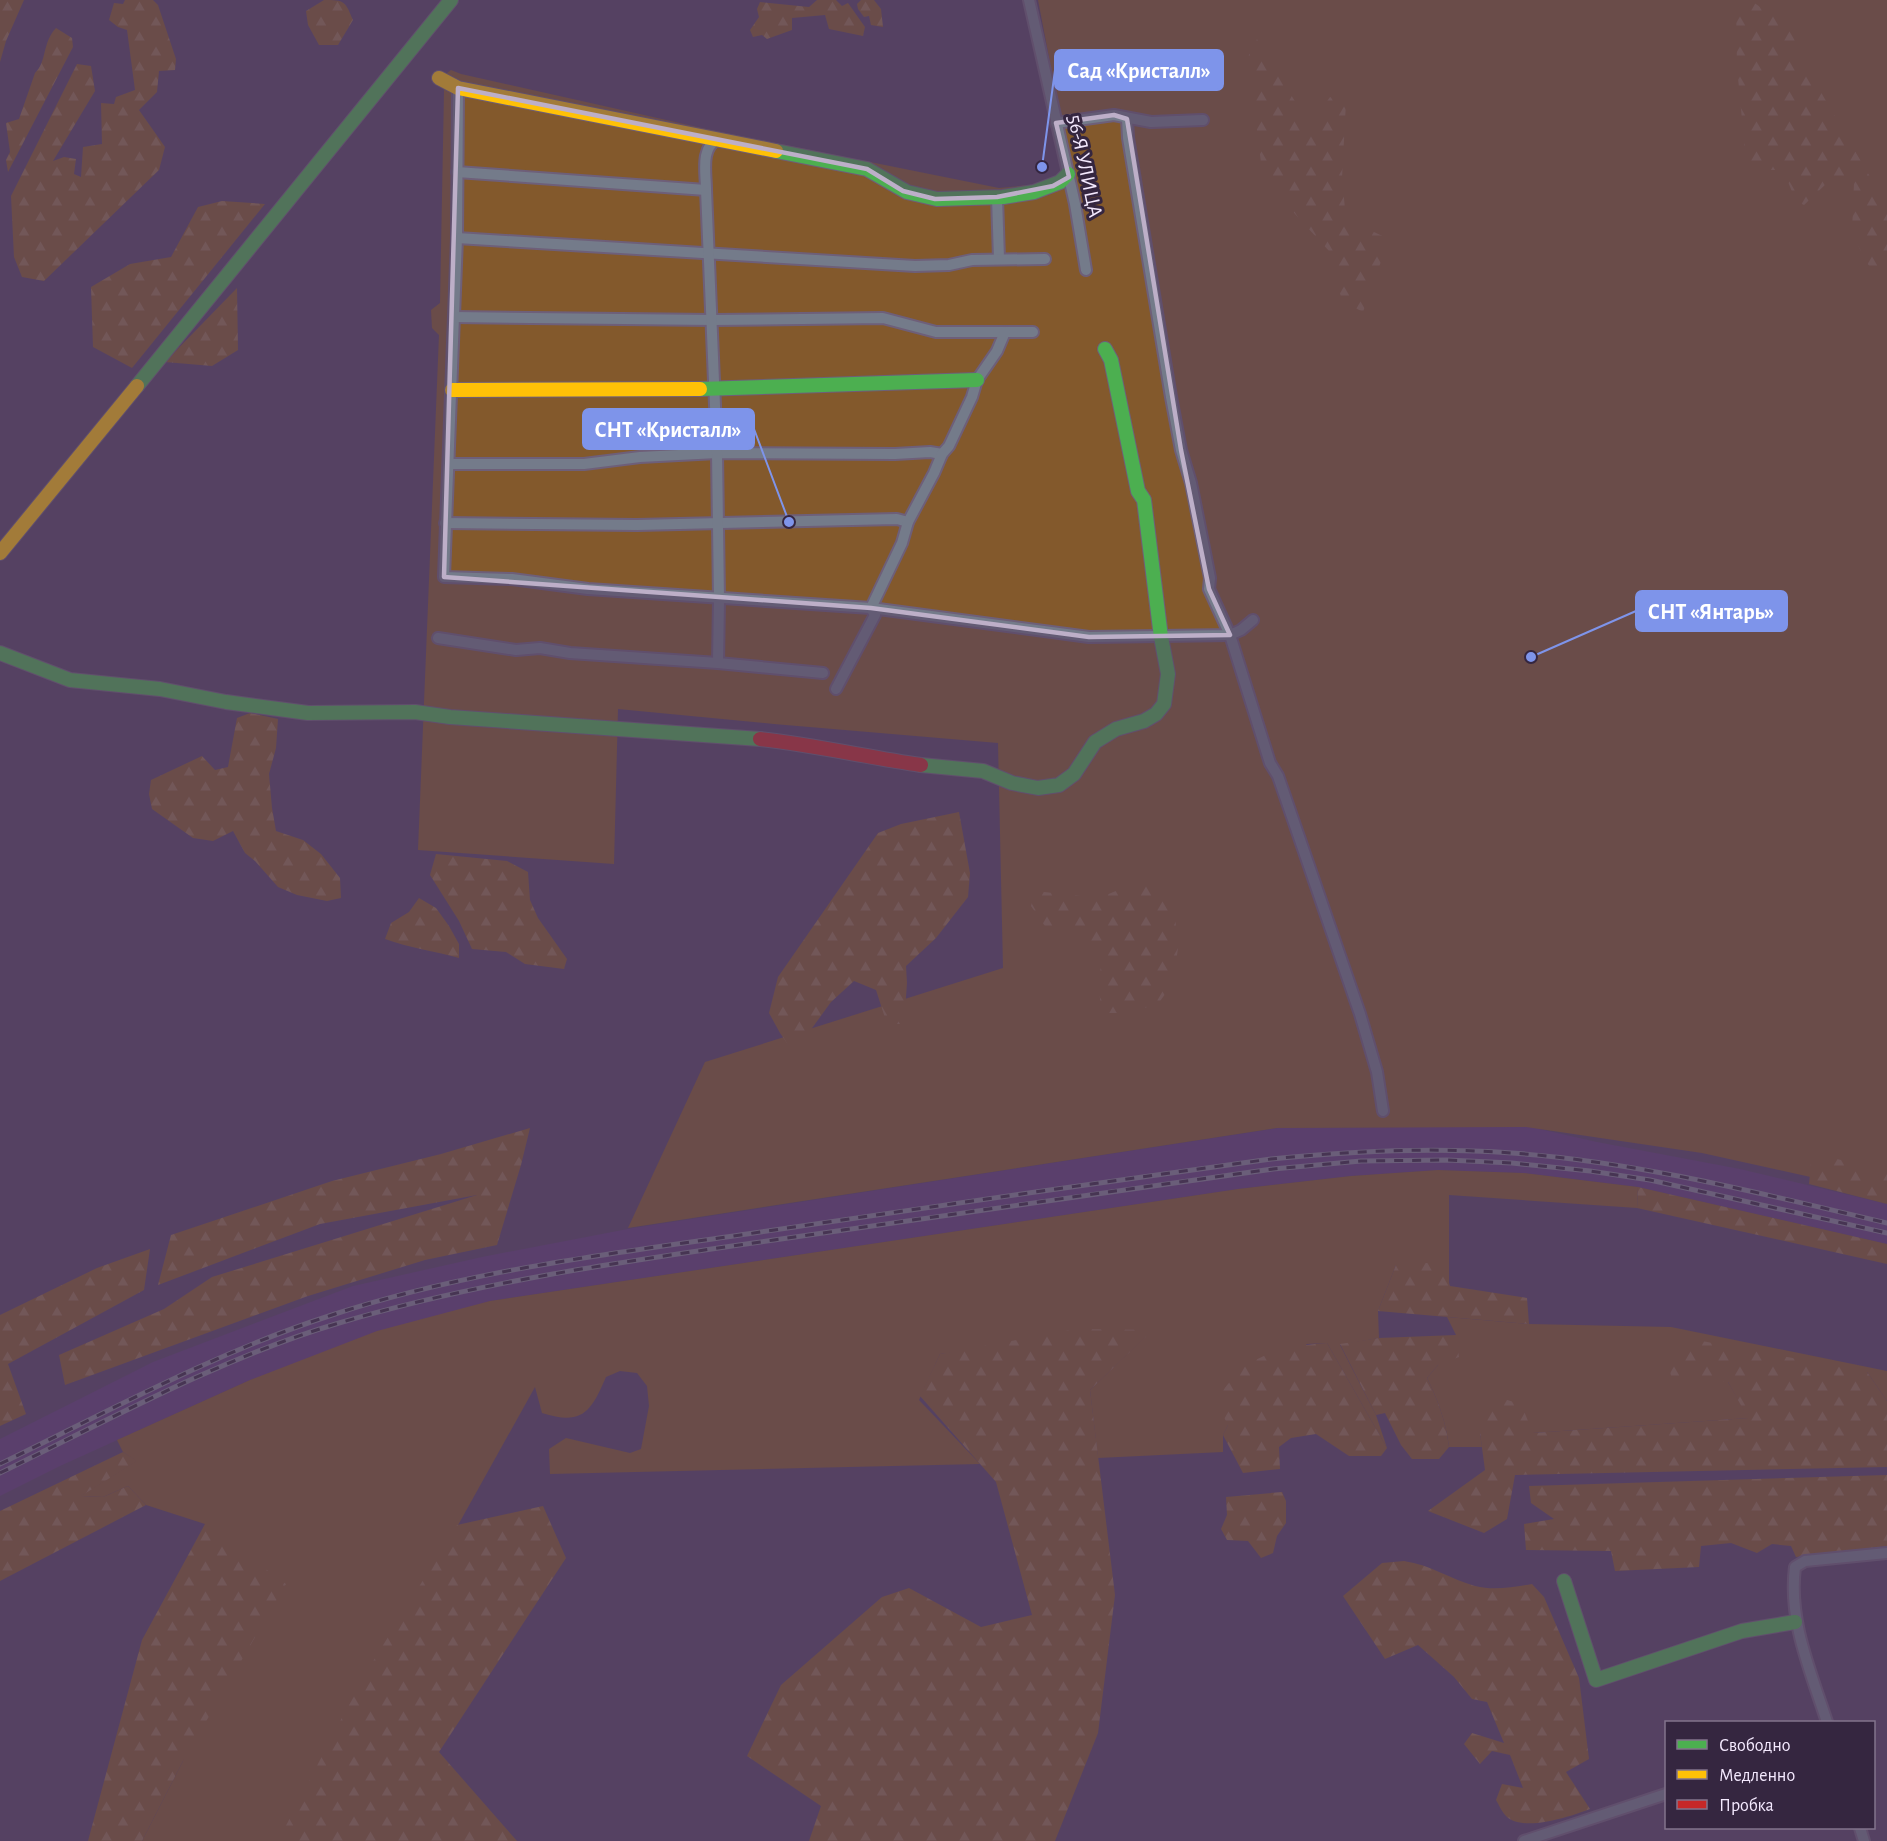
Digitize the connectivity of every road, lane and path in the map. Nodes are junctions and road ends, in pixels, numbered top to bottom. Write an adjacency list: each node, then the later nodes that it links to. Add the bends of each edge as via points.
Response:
1 (451, 0): 32 (street)
2 (1029, 0): 7 (street, 56-Я УЛИЦА)
3 (439, 78): 4 (street)
4 (458, 88): 8 (street); 9 (street)
5 (1127, 119): 6 (street); 7 (street, via 1114,116); 36 (street, via 1181,450 1191,483 1209,589)
6 (1203, 120)
7 (1056, 123): 10 (street, 56-Я УЛИЦА)
8 (718, 139): 11 (street, via 706,152); 12 (street, via 867,169 903,191 934,199)
9 (457, 172): 11 (street); 13 (street)
10 (1068, 174): 12 (street, via 1053,186); 17 (street, 56-Я УЛИЦА)
11 (706, 190): 14 (street)
12 (997, 197): 15 (street)
13 (457, 238): 14 (street); 18 (street)
14 (710, 254): 15 (street, via 915,266); 19 (street)
15 (999, 259): 16 (street)
16 (1045, 259)
17 (1086, 270)
18 (454, 317): 19 (street); 25 (street)
19 (713, 320): 20 (street, via 883,318 936,332); 24 (street)
20 (1005, 332): 21 (street); 23 (street)
21 (1033, 332)
22 (1105, 349): 37 (street, via 1111,360 1138,491 1144,500)
23 (977, 380): 24 (street); 27 (street)
24 (714, 389): 25 (street); 26 (street)
25 (452, 390): 28 (street)
26 (717, 453): 27 (street); 28 (street, via 584,464); 31 (street)
27 (942, 454): 29 (street)
28 (449, 464): 30 (street)
29 (908, 522): 31 (street, via 897,519); 34 (street)
30 (445, 523): 31 (street); 33 (street, via 444,577 512,579)
31 (718, 523): 33 (street)
32 (0, 553)
33 (720, 599): 34 (street); 40 (street)
34 (871, 608): 37 (street, via 1089,637); 42 (street, via 875,615)
35 (1253, 620): 36 (street)
36 (1230, 634): 37 (street); 43 (street, via 1270,763 1278,776 1360,1014 1377,1072)
37 (1161, 637): 39 (street, via 1168,674 1164,704 1156,714 1103,735 1069,778 1059,785 1038,789 984,771 931,767 752,738 415,712 308,713 160,689 70,680)
38 (438, 638): 40 (street, via 516,650 540,648)
39 (0, 653)
40 (718, 663): 41 (street)
41 (823, 673)
42 (836, 689)
43 (1383, 1111)
44 (1887, 1553): 46 (street, via 1805,1560 1795,1567)
45 (1564, 1581): 46 (street, via 1596,1680 1742,1630)
46 (1795, 1622): 47 (street)
47 (1827, 1721)
48 (1665, 1794): 49 (street)
49 (1524, 1841)

